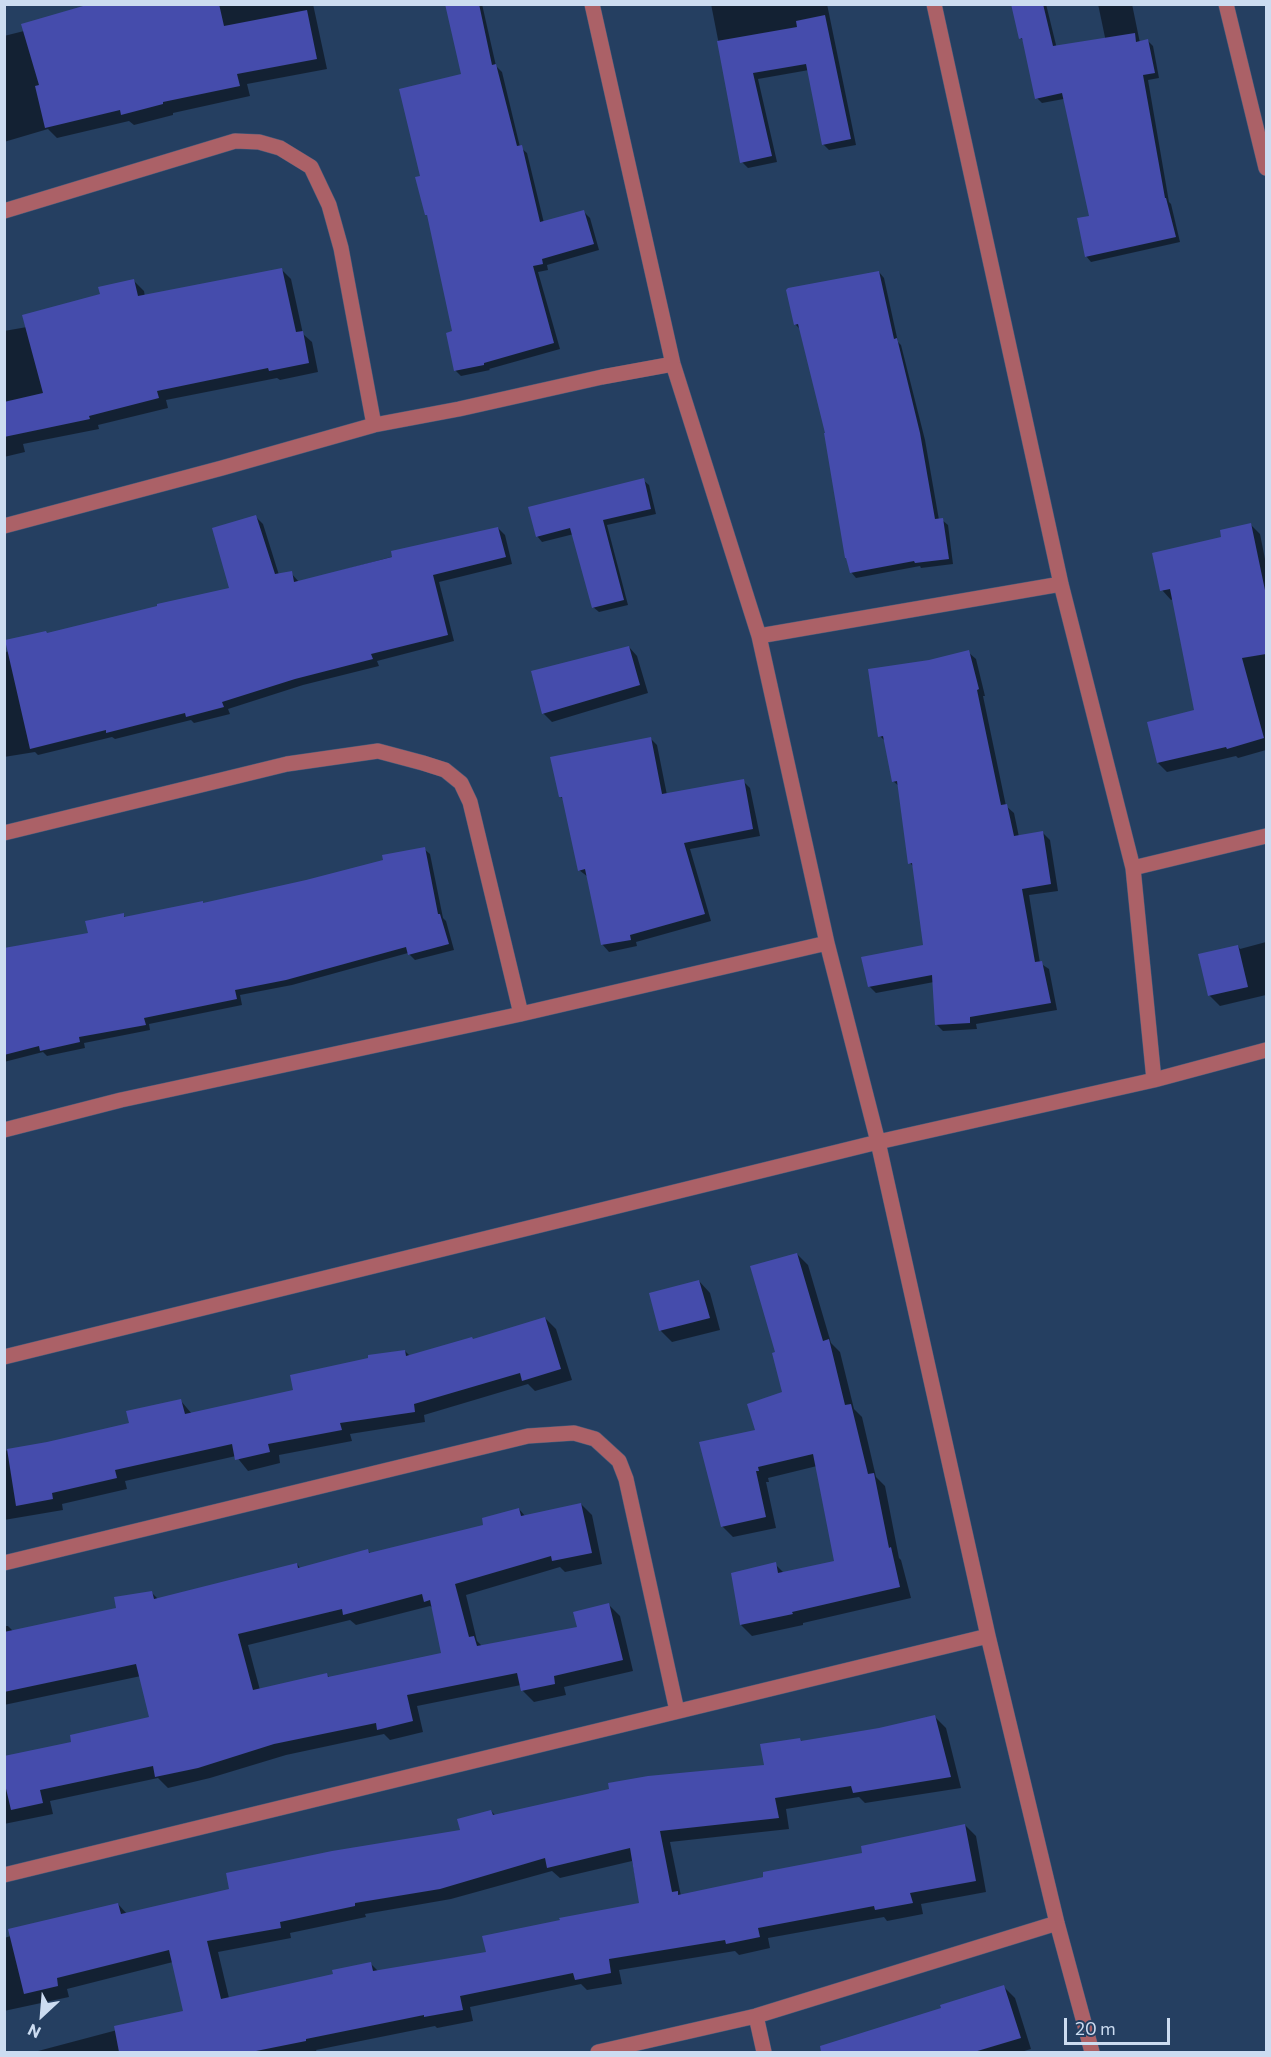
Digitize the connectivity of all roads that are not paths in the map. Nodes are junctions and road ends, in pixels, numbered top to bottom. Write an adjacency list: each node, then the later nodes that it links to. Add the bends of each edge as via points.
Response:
1 (592, 4): 6 (street)
2 (934, 4): 9 (street)
3 (1227, 4): 4 (street)
4 (1266, 168)
5 (4, 211): 7 (street, via 235,141 280,148 311,166 329,205 341,248)
6 (673, 364): 7 (street); 10 (street)
7 (374, 425): 8 (street)
8 (4, 526)
9 (1061, 584): 10 (street); 13 (street)
10 (759, 636): 14 (street)
11 (4, 833): 15 (street, via 287,764 378,751 445,770 461,783 470,802)
12 (1266, 836): 13 (street)
13 (1133, 868): 17 (street)
14 (827, 943): 15 (street); 19 (street)
15 (521, 1014): 18 (street, via 121,1100)
16 (1266, 1050): 17 (street)
17 (1154, 1080): 19 (street)
18 (4, 1130)
19 (878, 1142): 20 (street); 22 (street)
20 (4, 1357)
21 (4, 1563): 23 (street, via 528,1436 574,1433 595,1439 619,1461 626,1479)
22 (988, 1636): 23 (street); 25 (street)
23 (677, 1711): 24 (street)
24 (4, 1875)
25 (1057, 1923): 26 (street); 29 (street)
26 (756, 2016): 27 (street); 28 (street)
27 (598, 2052)
28 (764, 2052)
29 (1092, 2052)

